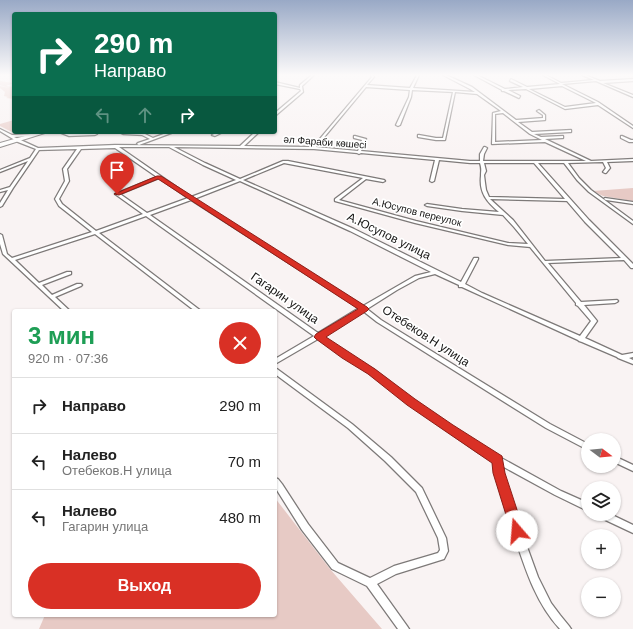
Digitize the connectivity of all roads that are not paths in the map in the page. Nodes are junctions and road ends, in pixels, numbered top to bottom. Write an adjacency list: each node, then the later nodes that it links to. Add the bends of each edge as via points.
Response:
1 (287, 104): 11 (street)
2 (351, 104): 41 (street)
3 (407, 104): 13 (street)
4 (451, 104): 25 (street, via 444,139)
5 (493, 104): 10 (street)
6 (558, 104): 7 (street, via 565,108)
7 (596, 104)
8 (599, 104): 14 (street)
9 (538, 111): 12 (street, via 544,115 544,120)
10 (503, 112): 12 (street); 32 (street, via 494,113 492,143)
11 (277, 113)
12 (514, 121): 23 (street)
13 (398, 125)
14 (633, 127)
15 (0, 130): 24 (street, әл Фараби көшесі)
16 (570, 131): 23 (street)
17 (38, 134): 24 (street); 31 (main road)
18 (66, 134): 19 (street)
19 (95, 134)
20 (123, 134): 30 (street, via 143,134)
21 (167, 134): 30 (street)
22 (255, 134): 39 (street)
23 (531, 134): 29 (street)
24 (10, 135): 31 (street, әл Фараби көшесі)
25 (419, 136)
26 (562, 136): 29 (street)
27 (355, 137): 44 (street, via 364,139)
28 (622, 137): 33 (street)
29 (540, 138): 32 (street)
30 (153, 139): 36 (street)
31 (17, 140): 34 (main road); 43 (street, әл Фараби көшесі)
32 (546, 141): 53 (street)
33 (633, 141)
34 (0, 145)
35 (116, 146): 36 (street, әл Фараби көшесі); 40 (street, әл Фараби көшесі); 56 (street, Отебеков.Н улица)
36 (135, 146): 37 (street, әл Фараби көшесі)
37 (167, 146): 38 (street, әл Фараби көшесі); 45 (street, А.Юсупов улица)
38 (200, 146): 39 (street, әл Фараби көшесі); 45 (street, via 188,148)
39 (242, 146): 41 (street, әл Фараби көшесі)
40 (80, 148): 43 (street, әл Фараби көшесі); 73 (street, via 65,169 66,181 57,199)
41 (314, 148): 44 (street, әл Фараби көшесі)
42 (486, 148): 50 (street)
43 (38, 149): 46 (street)
44 (359, 152): 47 (street, әл Фараби көшесі)
45 (185, 154): 58 (street, А.Юсупов улица)
46 (30, 159): 54 (street); 61 (street)
47 (437, 160): 50 (street, әл Фараби көшесі); 60 (street)
48 (633, 160): 49 (street, әл Фараби көшесі)
49 (604, 161): 53 (street, әл Фараби көшесі); 55 (street, via 608,168)
50 (480, 162): 51 (street, әл Фараби көшесі); 64 (street, via 484,171 483,188)
51 (535, 162): 52 (street, әл Фараби көшесі); 66 (street)
52 (565, 162): 53 (street, әл Фараби көшесі); 65 (street, via 578,179)
53 (591, 162)
54 (0, 171)
55 (605, 172)
56 (159, 177): 63 (street, Отебеков.Н улица); 70 (street, Гагарин улица, via 117,194)
57 (365, 178): 58 (street, А.Юсупов переулок, via 288,162); 59 (street, А.Юсупов переулок); 75 (street, А.Юсупов переулок, via 336,200 508,244)
58 (240, 180): 63 (street, А.Юсупов переулок); 82 (street, А.Юсупов улица, via 352,230)
59 (383, 181)
60 (432, 181)
61 (11, 188): 62 (street); 69 (street)
62 (0, 191)
63 (190, 198): 70 (street, А.Юсупов переулок); 92 (street, Отебеков.Н улица)
64 (487, 198): 66 (street); 71 (street)
65 (600, 198): 67 (street, via 613,202); 72 (street)
66 (568, 200): 79 (street)
67 (633, 203)
68 (427, 205): 71 (street)
69 (0, 206)
70 (145, 214): 73 (street, А.Юсупов переулок); 93 (street, Гагарин улица)
71 (504, 214): 75 (street)
72 (633, 223)
73 (95, 231): 78 (street, А.Юсупов переулок); 91 (street)
74 (0, 235): 76 (street)
75 (531, 246): 80 (street)
76 (2, 255): 78 (street)
77 (476, 259): 86 (street)
78 (11, 260): 84 (street)
79 (625, 260): 80 (street); 81 (street)
80 (544, 262): 89 (street)
81 (633, 267)
82 (436, 272): 86 (street, А.Юсупов улица); 92 (street, via 417,277)
83 (69, 273): 84 (street)
84 (38, 285): 87 (street)
85 (79, 285): 87 (street)
86 (461, 286): 94 (street, А.Юсупов улица)
87 (51, 297): 90 (street)
88 (615, 301): 89 (street)
89 (578, 304): 94 (street, via 594,321)
90 (65, 309)
91 (195, 309)
92 (364, 309): 93 (street); 100 (street, Отебеков.Н улица, via 493,393)
93 (319, 337): 97 (street); 101 (street, Гагарин улица)
94 (582, 340): 96 (street, А.Юсупов улица)
95 (633, 356): 96 (street, А.Юсупов улица)
96 (620, 357): 98 (street, А.Юсупов улица)
97 (277, 361)
98 (633, 362)
99 (277, 372): 108 (street, via 388,459 419,490 435,522 444,545 441,556 394,570)
100 (581, 443)
101 (497, 460): 105 (street, Гагарин улица); 110 (street, via 529,566 548,606)
102 (621, 463): 103 (street)
103 (633, 468)
104 (277, 484): 108 (street, via 335,566)
105 (581, 503)
106 (616, 521): 107 (street)
107 (633, 529)
108 (370, 583): 109 (street)
109 (404, 629)
110 (566, 629)

